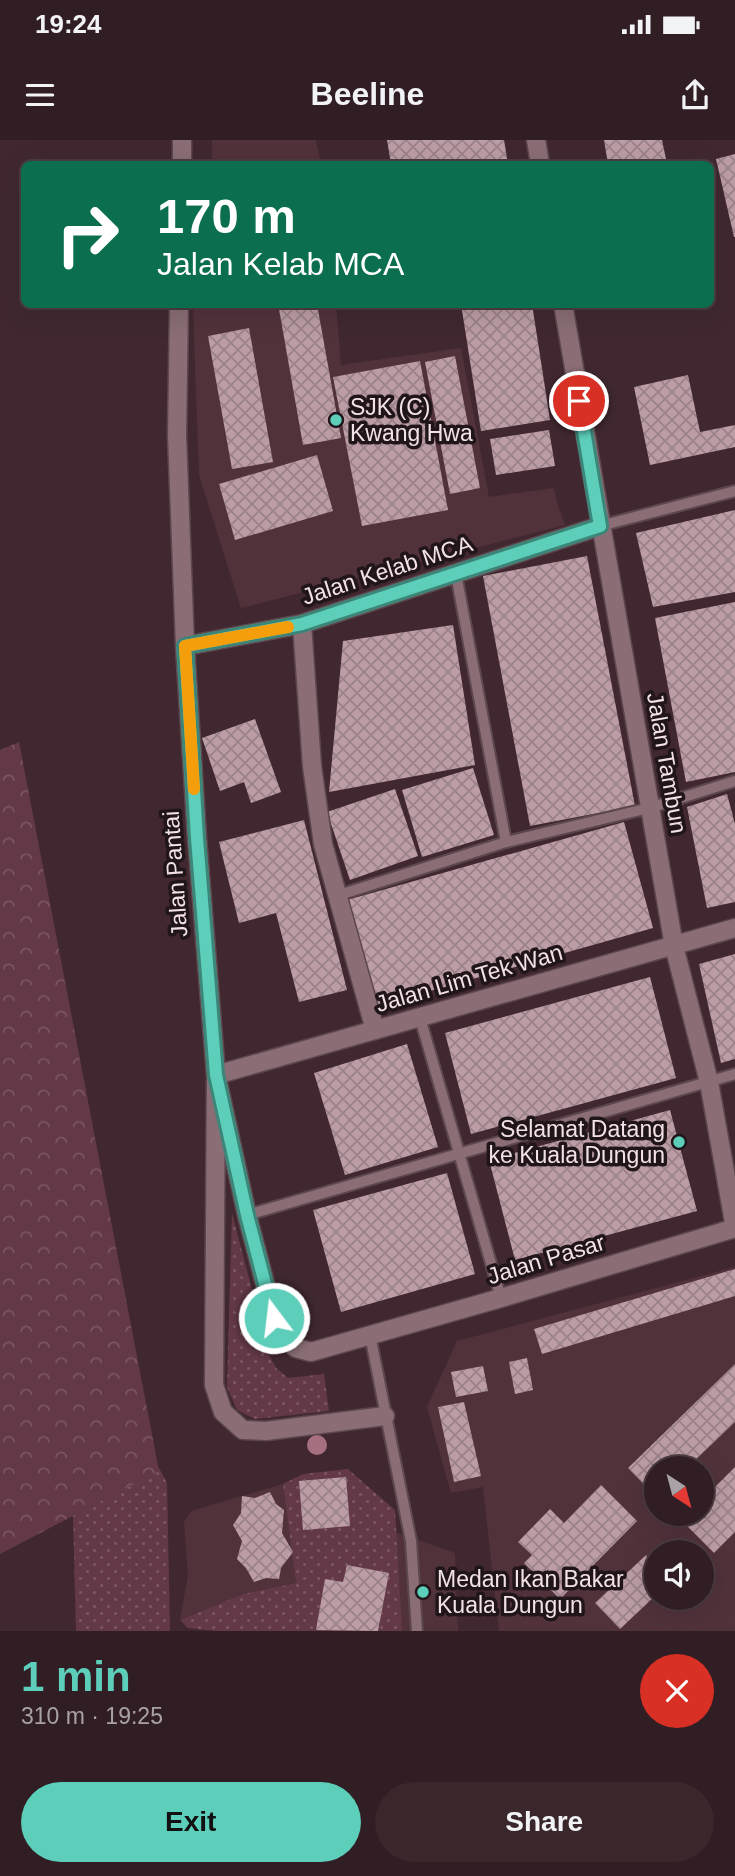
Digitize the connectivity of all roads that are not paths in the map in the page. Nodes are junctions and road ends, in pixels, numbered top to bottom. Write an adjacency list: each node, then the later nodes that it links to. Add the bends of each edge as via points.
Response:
1 (182, 140): 3 (street)
2 (536, 140): 4 (street)
3 (182, 161)
4 (540, 161)
5 (179, 308): 11 (street, Jalan Pantai, via 177,435)
6 (564, 308): 8 (street, Jalan Tambun)
7 (735, 491): 8 (lane)
8 (600, 526): 9 (street, Jalan Kelab MCA); 13 (street, Jalan Tambun)
9 (456, 573): 10 (street, Jalan Kelab MCA); 14 (lane)
10 (302, 624): 11 (street, Jalan Kelab MCA); 15 (street, via 312,766)
11 (185, 646): 21 (street, Jalan Pantai)
12 (735, 781): 13 (lane)
13 (649, 808): 14 (lane); 17 (street, Jalan Tambun)
14 (506, 842): 15 (lane)
15 (336, 896): 19 (street)
16 (735, 929): 17 (street, Jalan Lim Tek Wan)
17 (674, 946): 18 (street, Jalan Lim Tek Wan); 22 (street, Jalan Tambun)
18 (420, 1018): 19 (street, Jalan Lim Tek Wan); 23 (lane)
19 (376, 1030): 21 (street, Jalan Lim Tek Wan)
20 (735, 1074): 22 (lane)
21 (216, 1075): 24 (street, Jalan Pantai); 28 (street, via 214,1385 223,1412 243,1430 266,1431)
22 (709, 1082): 23 (lane); 25 (street, Jalan Tambun)
23 (459, 1154): 24 (lane); 26 (lane)
24 (247, 1215): 27 (street, Jalan Pantai, via 281,1336 296,1348 311,1352)
25 (735, 1228): 26 (street, Jalan Pasar)
26 (501, 1298): 27 (street, Jalan Pasar)
27 (370, 1335): 28 (lane)
28 (385, 1416): 29 (lane, via 411,1541)
29 (417, 1631)

